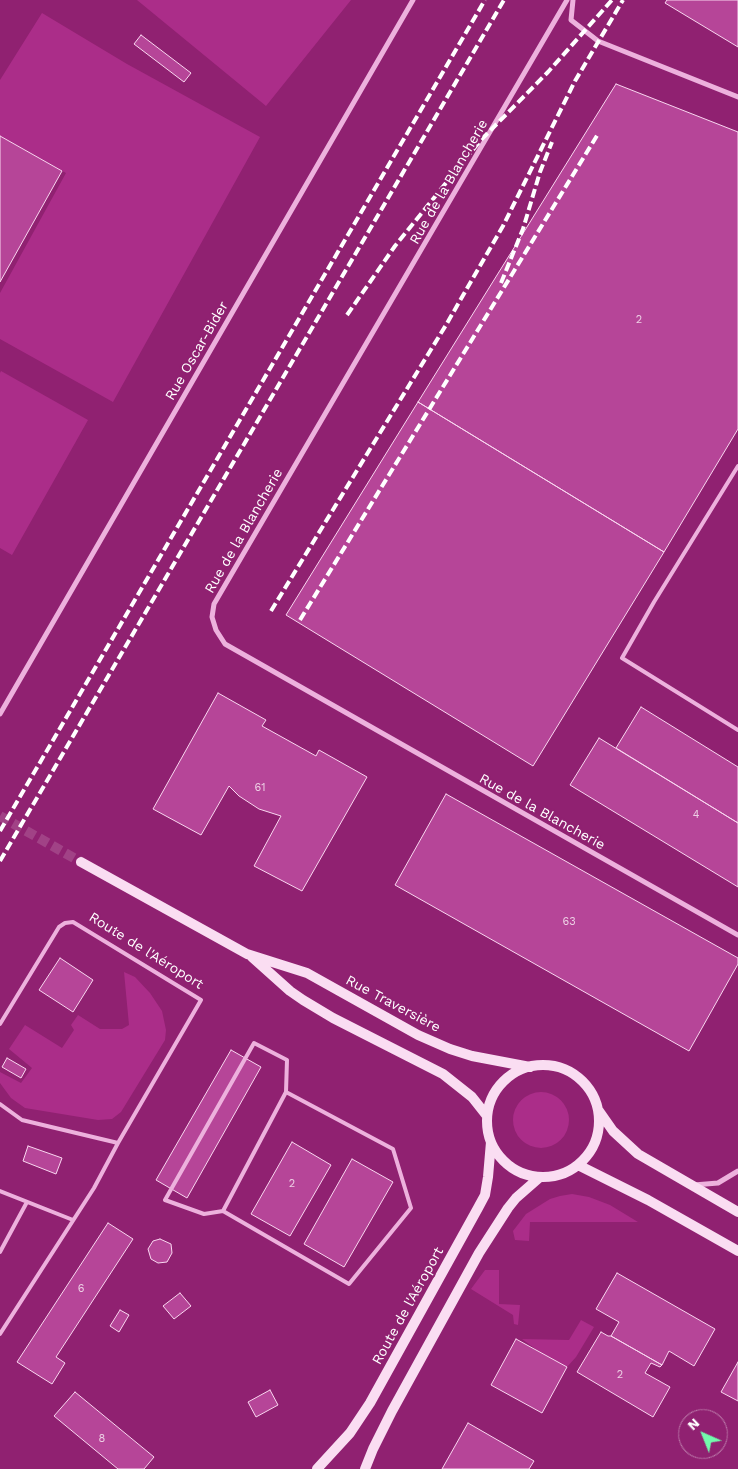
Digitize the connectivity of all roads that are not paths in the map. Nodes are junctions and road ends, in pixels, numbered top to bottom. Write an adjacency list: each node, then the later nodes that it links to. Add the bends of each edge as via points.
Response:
1 (413, 0): 6 (street, Rue Oscar-Bider)
2 (567, 0): 9 (street, Rue de la Blancherie, via 214,604 212,617 225,644)
3 (573, 0): 4 (street, via 572,20 598,41)
4 (738, 97)
5 (738, 466): 7 (lane, via 622,658)
6 (0, 714)
7 (738, 730)
8 (80, 862): 10 (main road, Rue Traversière)
9 (738, 935)
10 (247, 954): 12 (main road, Rue Traversière, via 307,973 391,1021 450,1049); 16 (main road, Rue Traversière, via 303,1000 443,1074 472,1097)
11 (0, 1024): 18 (lane, Route de l'Aéroport, via 59,927 73,922 202,1000)
12 (530, 1067): 15 (main road, via 551,1066 578,1077 591,1092); 16 (main road, via 514,1074 499,1087)
13 (286, 1092): 25 (lane); 25 (lane, via 287,1060 254,1043 165,1200 204,1214); 25 (lane, via 393,1149 411,1208 349,1284)
14 (0, 1104): 18 (lane, via 22,1120)
15 (598, 1110): 19 (main road, via 596,1140); 22 (main road, via 613,1131 638,1154)
16 (487, 1116): 17 (main road)
17 (491, 1142): 21 (main road, via 509,1166); 31 (main road, Route de l'Aéroport, via 485,1195 370,1403 350,1432)
18 (118, 1143): 27 (lane, Route de l'Aéroport)
19 (578, 1165): 21 (main road, via 558,1175); 28 (main road)
20 (738, 1172): 22 (street, via 718,1183)
21 (540, 1177): 32 (main road, via 508,1208 479,1253 392,1411)
22 (691, 1185): 26 (main road)
23 (0, 1191): 24 (lane)
24 (27, 1202): 27 (lane); 29 (lane)
25 (222, 1211)
26 (738, 1212)
27 (73, 1220): 30 (lane, Route de l'Aéroport)
28 (738, 1251)
29 (0, 1252)
30 (0, 1334)
31 (317, 1469)
32 (365, 1469)

